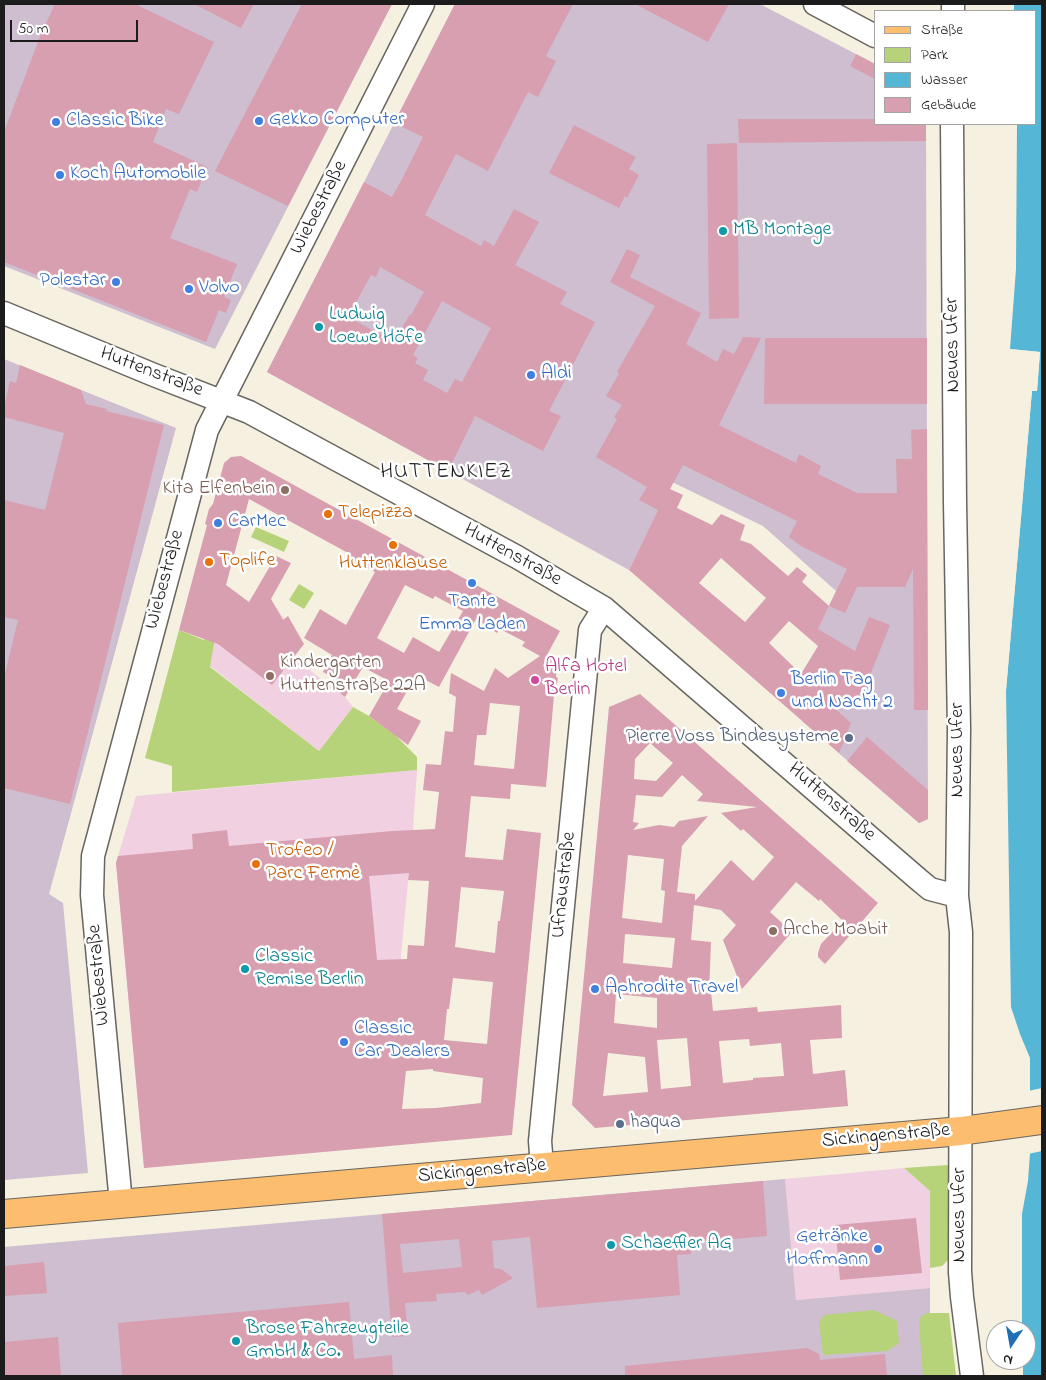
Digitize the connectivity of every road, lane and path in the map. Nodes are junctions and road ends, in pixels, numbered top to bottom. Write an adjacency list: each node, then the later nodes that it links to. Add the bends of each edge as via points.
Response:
1 (423, 4): 6 (street, Wiebestraße)
2 (814, 4): 3 (street)
3 (874, 35)
4 (952, 125): 8 (street, Neues Ufer, via 960,729)
5 (4, 313): 6 (street, Huttenstraße)
6 (221, 400): 7 (street, Huttenstraße, via 249,412 517,557); 12 (street, Wiebestraße, via 202,446 93,856 92,895)
7 (604, 608): 8 (street, Huttenstraße, via 918,880 930,889); 11 (street, Ufnaustraße, via 590,630 540,1140)
8 (957, 896): 10 (street, Neues Ufer)
9 (1042, 1120): 10 (main road, Sickingenstraße)
10 (961, 1130): 11 (main road, Sickingenstraße); 14 (street, Neues Ufer, via 960,1272)
11 (542, 1166): 12 (main road, Sickingenstraße)
12 (121, 1203): 13 (main road, Sickingenstraße)
13 (4, 1214)
14 (972, 1376)

